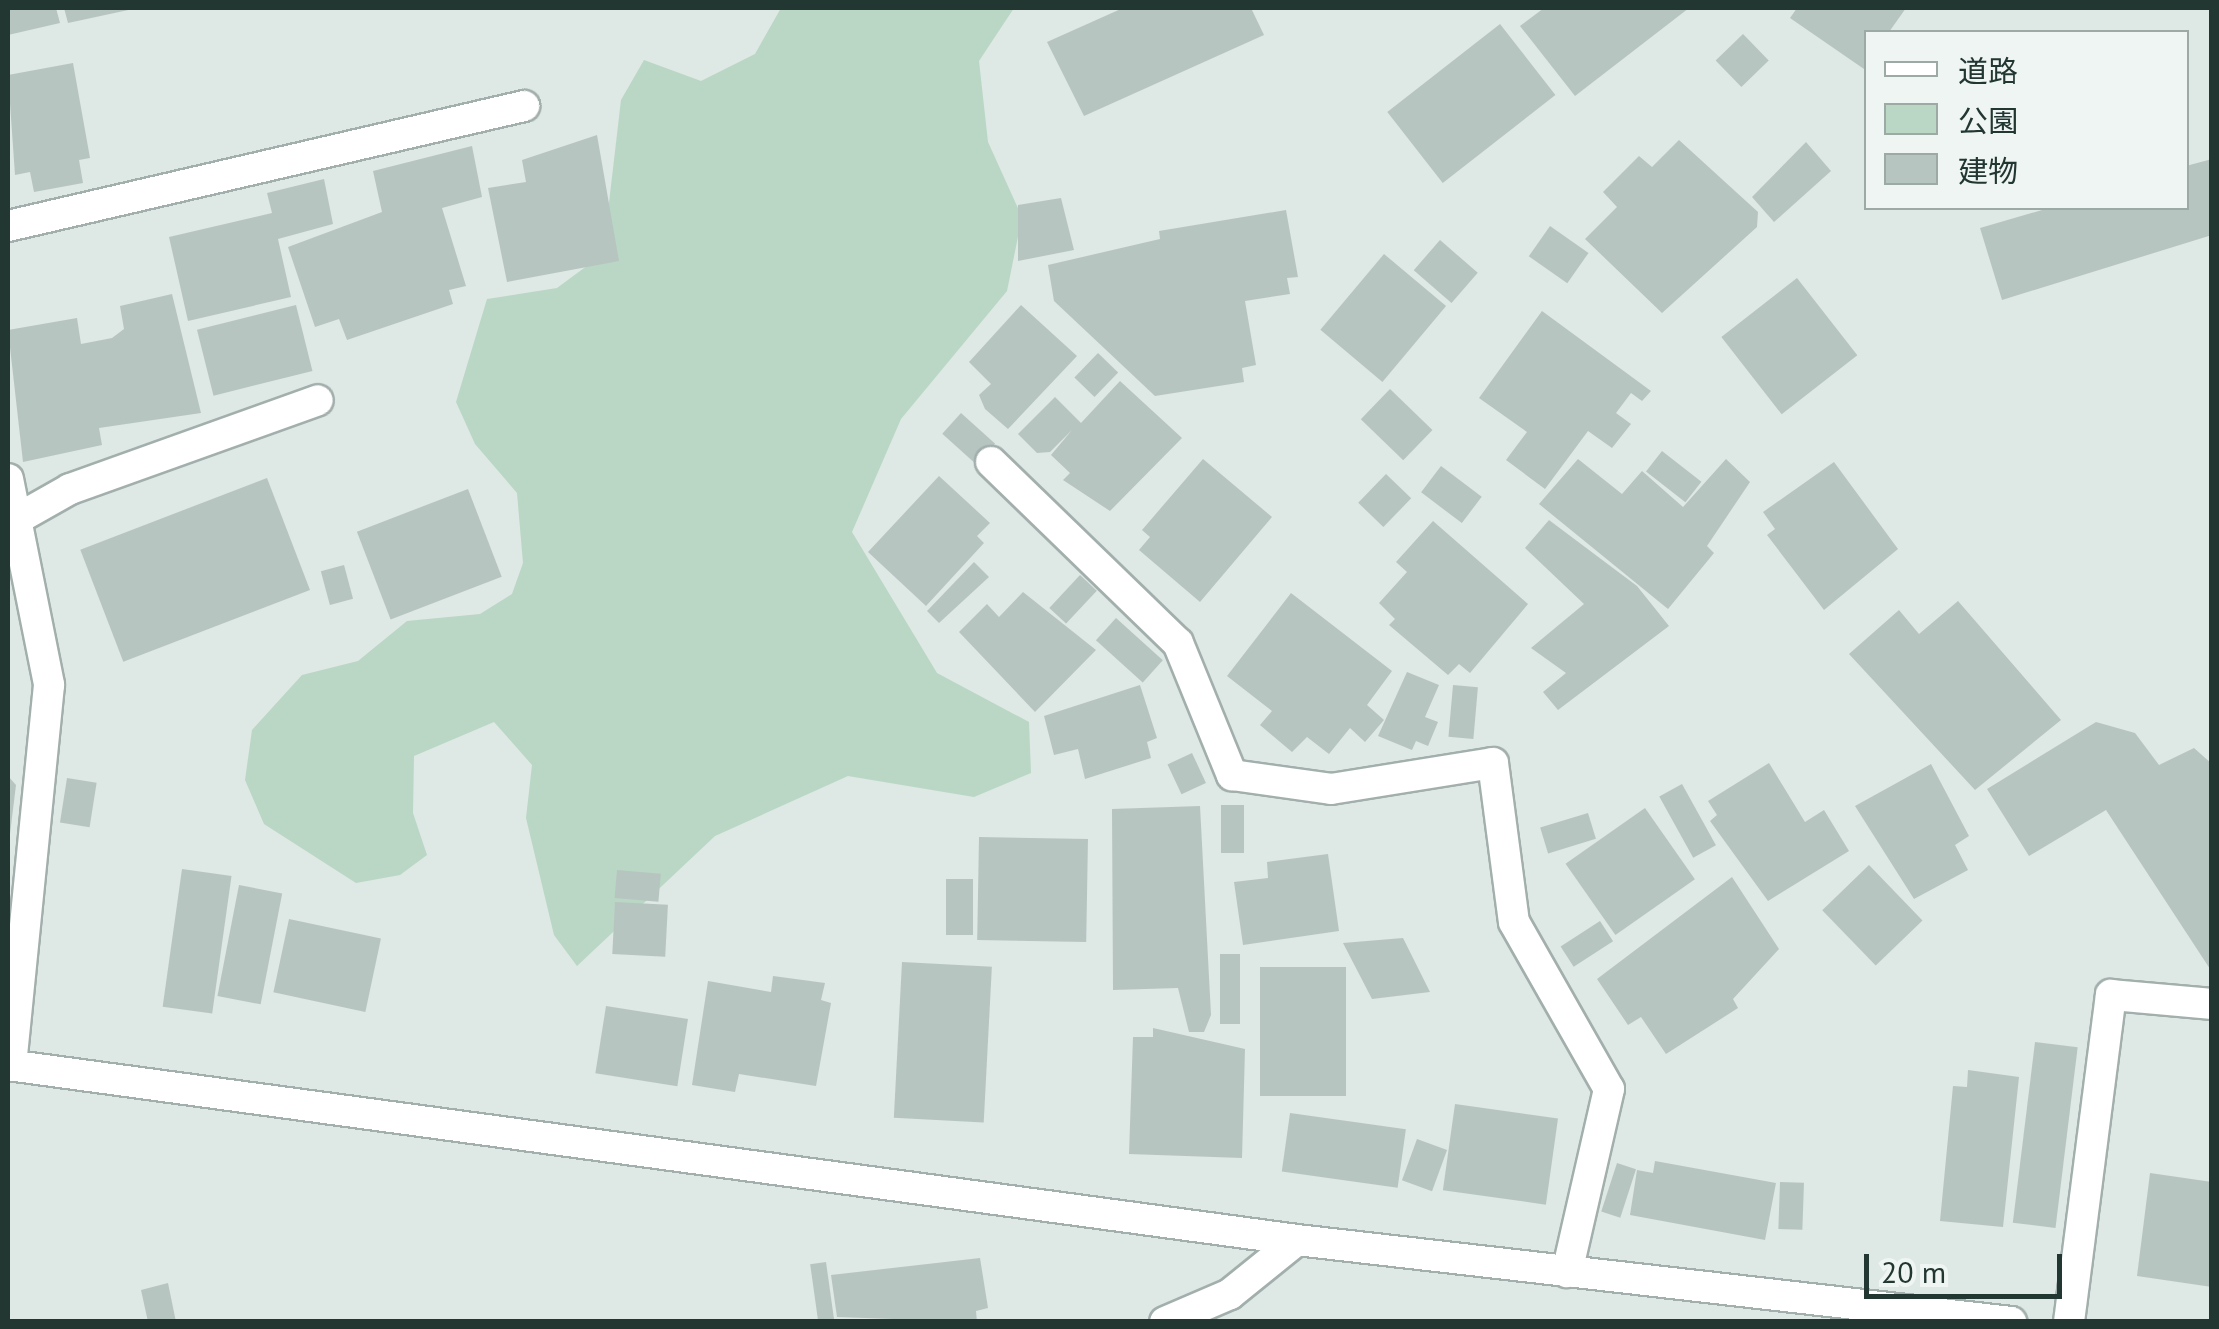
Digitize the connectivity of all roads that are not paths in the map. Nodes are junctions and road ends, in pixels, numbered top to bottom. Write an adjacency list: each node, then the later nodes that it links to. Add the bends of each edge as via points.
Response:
1 (524, 106): 2 (street)
2 (8, 226)
3 (318, 400): 6 (street, via 70,490)
4 (991, 462): 10 (street, via 1178,643 1232,775 1331,789 1494,764 1514,922 1609,1089)
5 (8, 479): 6 (street)
6 (17, 520): 8 (street, via 49,685)
7 (2212, 1004): 13 (street, via 2111,995)
8 (10, 1065): 9 (street)
9 (1297, 1240): 10 (street); 11 (street, via 1230,1294)
10 (1567, 1272): 12 (street)
11 (1165, 1322)
12 (2011, 1322)
13 (2069, 1322)

